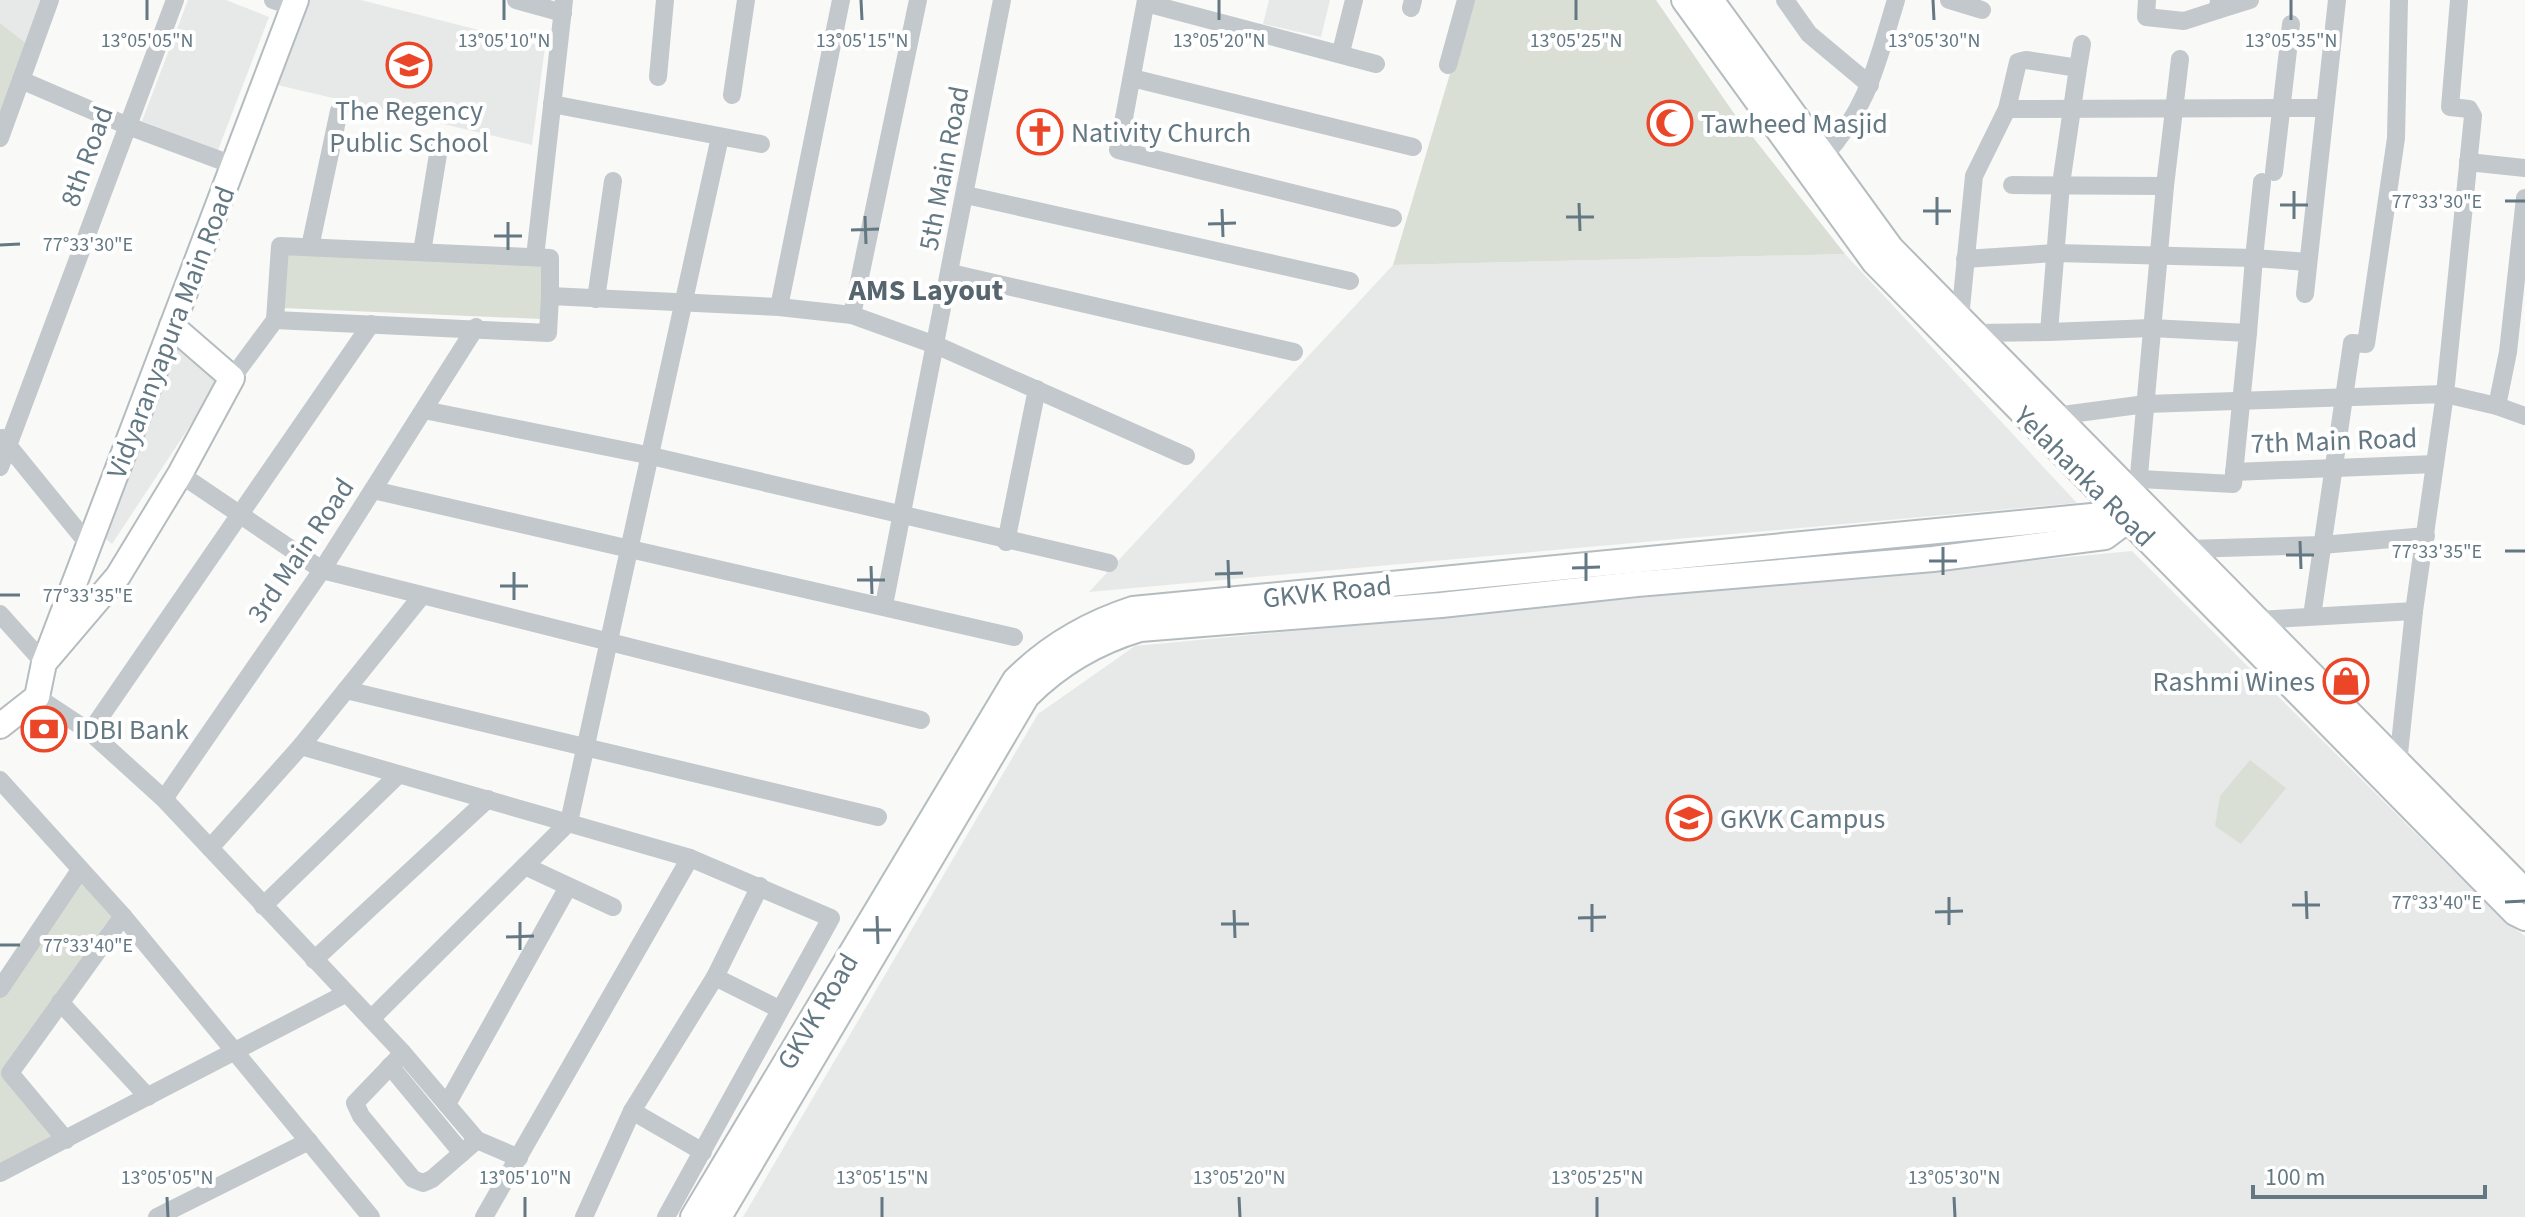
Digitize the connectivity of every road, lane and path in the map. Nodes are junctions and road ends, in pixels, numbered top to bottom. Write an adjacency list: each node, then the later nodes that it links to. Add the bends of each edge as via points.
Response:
1 (50, 0): 35 (street)
2 (175, 0): 45 (street, 8th Road)
3 (516, 0): 24 (street)
4 (665, 0): 33 (street)
5 (746, 0): 37 (street)
6 (841, 0): 76 (street)
7 (918, 0): 77 (street)
8 (1002, 0): 59 (street, 5th Main Road)
9 (1354, 0): 28 (street)
10 (1466, 0): 31 (street)
11 (1684, 0): 107 (main road, Yelahanka Road, via 1874,262)
12 (1711, 0): 51 (main road, Yelahanka Road)
13 (1785, 0): 36 (street, via 1809,34)
14 (1896, 0): 36 (street)
15 (1949, 0): 25 (street)
16 (2147, 0): 23 (street, via 2146,17 2184,21)
17 (2250, 0): 23 (street)
18 (2337, 0): 42 (street)
19 (2399, 0): 91 (street, via 2396,138 2378,269 2366,344 2352,343)
20 (2459, 0): 52 (street, via 2450,107 2473,112)
21 (1146, 1): 28 (street); 34 (street)
22 (288, 2): 53 (main road, Vidyaranyapura Main Road)
23 (2219, 5)
24 (563, 7): 38 (street)
25 (1982, 10)
26 (2291, 24): 40 (street)
27 (2082, 44): 32 (street)
28 (1341, 52): 30 (street)
29 (2180, 59): 39 (street)
30 (1376, 64)
31 (1448, 65)
32 (2078, 68): 41 (street); 43 (street, via 2018,62)
33 (658, 77)
34 (1132, 78): 50 (street); 61 (street, via 1118,150)
35 (21, 80): 45 (street); 47 (street)
36 (1870, 85): 51 (street, via 1851,127)
37 (732, 95)
38 (552, 104): 46 (street); 66 (street)
39 (2177, 107): 40 (street); 41 (street); 58 (street)
40 (2283, 107): 42 (street); 67 (street)
41 (2071, 108): 43 (street); 56 (street)
42 (2324, 108): 69 (street)
43 (2007, 109): 68 (street, via 1974,176)
44 (339, 111): 62 (street)
45 (128, 126): 53 (street); 98 (street, 8th Road)
46 (720, 137): 49 (street); 75 (street)
47 (0, 138)
48 (440, 142): 63 (street)
49 (761, 144)
50 (1413, 147)
51 (1824, 156): 81 (main road, Yelahanka Road, via 1891,248)
52 (2468, 162): 54 (street); 90 (street)
53 (233, 165): 80 (main road, Vidyaranyapura Main Road)
54 (2525, 168)
55 (613, 181): 74 (street)
56 (2061, 184): 57 (street); 58 (street); 64 (street)
57 (2012, 185)
58 (2165, 186): 65 (street)
59 (966, 195): 70 (street, 5th Main Road); 71 (street)
60 (2525, 198): 94 (street)
61 (1393, 218)
62 (310, 247): 63 (street); 78 (street, via 280,246)
63 (422, 252): 66 (street)
64 (2056, 253): 65 (street); 68 (street); 84 (street)
65 (2160, 253): 67 (street); 83 (street)
66 (535, 257): 73 (street, via 550,258)
67 (2254, 258): 69 (street); 85 (street)
68 (1965, 259): 81 (street)
69 (2308, 262): 72 (street)
70 (951, 273): 86 (street, 5th Main Road); 87 (street)
71 (1350, 281)
72 (2305, 294)
73 (550, 296): 74 (street); 82 (street, via 548,333)
74 (596, 299): 75 (street)
75 (682, 303): 76 (street); 99 (street)
76 (779, 307): 77 (street)
77 (852, 315): 86 (street)
78 (275, 320): 79 (street); 88 (street)
79 (371, 324): 82 (street); 108 (street)
80 (172, 326): 88 (main road); 112 (main road, Vidyaranyapura Main Road)
81 (1967, 326): 84 (street); 96 (main road, Yelahanka Road)
82 (476, 327): 95 (street, 3rd Main Road)
83 (2151, 328): 84 (street); 85 (street); 93 (street)
84 (2049, 332)
85 (2248, 333): 92 (street)
86 (938, 346): 89 (street); 109 (street, 5th Main Road)
87 (1294, 352)
88 (232, 378): 105 (main road)
89 (1037, 389): 100 (street); 111 (street)
90 (2445, 394): 91 (street); 94 (street); 101 (street)
91 (2342, 398): 92 (street); 103 (street)
92 (2241, 402): 93 (street); 104 (street)
93 (2146, 404): 96 (street); 107 (street)
94 (2497, 406): 97 (street)
95 (424, 410): 99 (street); 106 (street, 3rd Main Road)
96 (2055, 416): 107 (main road, Yelahanka Road)
97 (2525, 416)
98 (4, 440): 102 (street, 8th Road); 112 (street)
99 (647, 455): 109 (street); 114 (street)
100 (1186, 456)
101 (2435, 464): 103 (street, 7th Main Road); 110 (street)
102 (0, 467)
103 (2331, 470): 104 (street, 7th Main Road); 113 (street)
104 (2234, 472): 107 (street, 7th Main Road, via 2233,484)
105 (180, 474): 108 (street); 126 (main road, via 118,576)
106 (373, 490): 114 (street); 117 (street, 3rd Main Road)
107 (2132, 498): 115 (main road, Yelahanka Road); 151 (main road, Yelahanka Road); 176 (main road, GKVK Road, via 2086,517 1133,609 1090,625 1050,648 1015,680); 177 (main road, GKVK Road, via 2109,537 1933,559 1140,629 1098,644 1027,696)
108 (239, 514): 117 (street); 131 (street)
109 (904, 517): 111 (street); 119 (street, 5th Main Road)
110 (2426, 536): 113 (street); 120 (street)
111 (1006, 542): 116 (street)
112 (89, 545): 126 (main road, Vidyaranyapura Main Road)
113 (2322, 545): 115 (street); 122 (street)
114 (627, 548): 119 (street); 125 (street)
115 (2187, 549): 123 (main road, Yelahanka Road)
116 (1109, 563)
117 (322, 570): 118 (street); 137 (street, 3rd Main Road)
118 (420, 598): 125 (street); 127 (street)
119 (884, 605): 124 (street)
120 (2414, 611): 122 (street); 134 (street)
121 (0, 614): 126 (street)
122 (2312, 616): 123 (street)
123 (2257, 620): 134 (main road, Yelahanka Road)
124 (1014, 637)
125 (607, 641): 129 (street); 132 (street)
126 (44, 663): 128 (main road, Vidyaranyapura Main Road)
127 (346, 690): 132 (street); 133 (street)
128 (37, 697): 130 (main road); 131 (street)
129 (921, 720)
130 (0, 726)
131 (90, 732): 137 (street)
132 (586, 745): 139 (street); 140 (street)
133 (301, 746): 135 (street); 141 (street)
134 (2398, 763): 147 (main road, Yelahanka Road)
135 (397, 776): 138 (street); 148 (street)
136 (0, 780): 144 (street)
137 (164, 799): 141 (street)
138 (488, 799): 140 (street); 152 (street)
139 (878, 817)
140 (569, 822): 142 (street); 143 (street)
141 (210, 848): 148 (street)
142 (690, 858): 145 (street); 169 (street)
143 (525, 866): 146 (street); 158 (street)
144 (80, 870): 150 (street); 154 (street)
145 (760, 886): 153 (street); 157 (street, via 831,918)
146 (568, 887): 149 (street); 162 (street)
147 (2525, 891)
148 (263, 906): 152 (street)
149 (613, 907)
150 (123, 916): 156 (street); 159 (street)
151 (2525, 918)
152 (314, 960): 155 (street)
153 (715, 977): 157 (street); 163 (street)
154 (0, 989)
155 (345, 994): 158 (street); 159 (street)
156 (60, 1002): 161 (street); 164 (street, via 10,1073)
157 (779, 1009): 167 (street)
158 (371, 1019): 160 (street)
159 (235, 1052): 161 (street); 166 (street)
160 (396, 1059): 162 (street); 168 (street); 168 (street, via 357,1097 361,1116 413,1179 423,1183)
161 (148, 1097): 164 (street)
162 (447, 1104): 165 (street)
163 (632, 1111): 167 (street); 174 (street)
164 (66, 1140): 170 (street)
165 (477, 1140): 168 (street); 169 (street)
166 (309, 1141): 171 (street); 172 (street)
167 (703, 1152): 175 (street)
168 (462, 1153)
169 (519, 1158): 173 (street)
170 (0, 1173)
171 (157, 1217)
172 (371, 1217)
173 (484, 1217)
174 (584, 1217)
175 (666, 1217)
176 (693, 1217)
177 (719, 1217)

